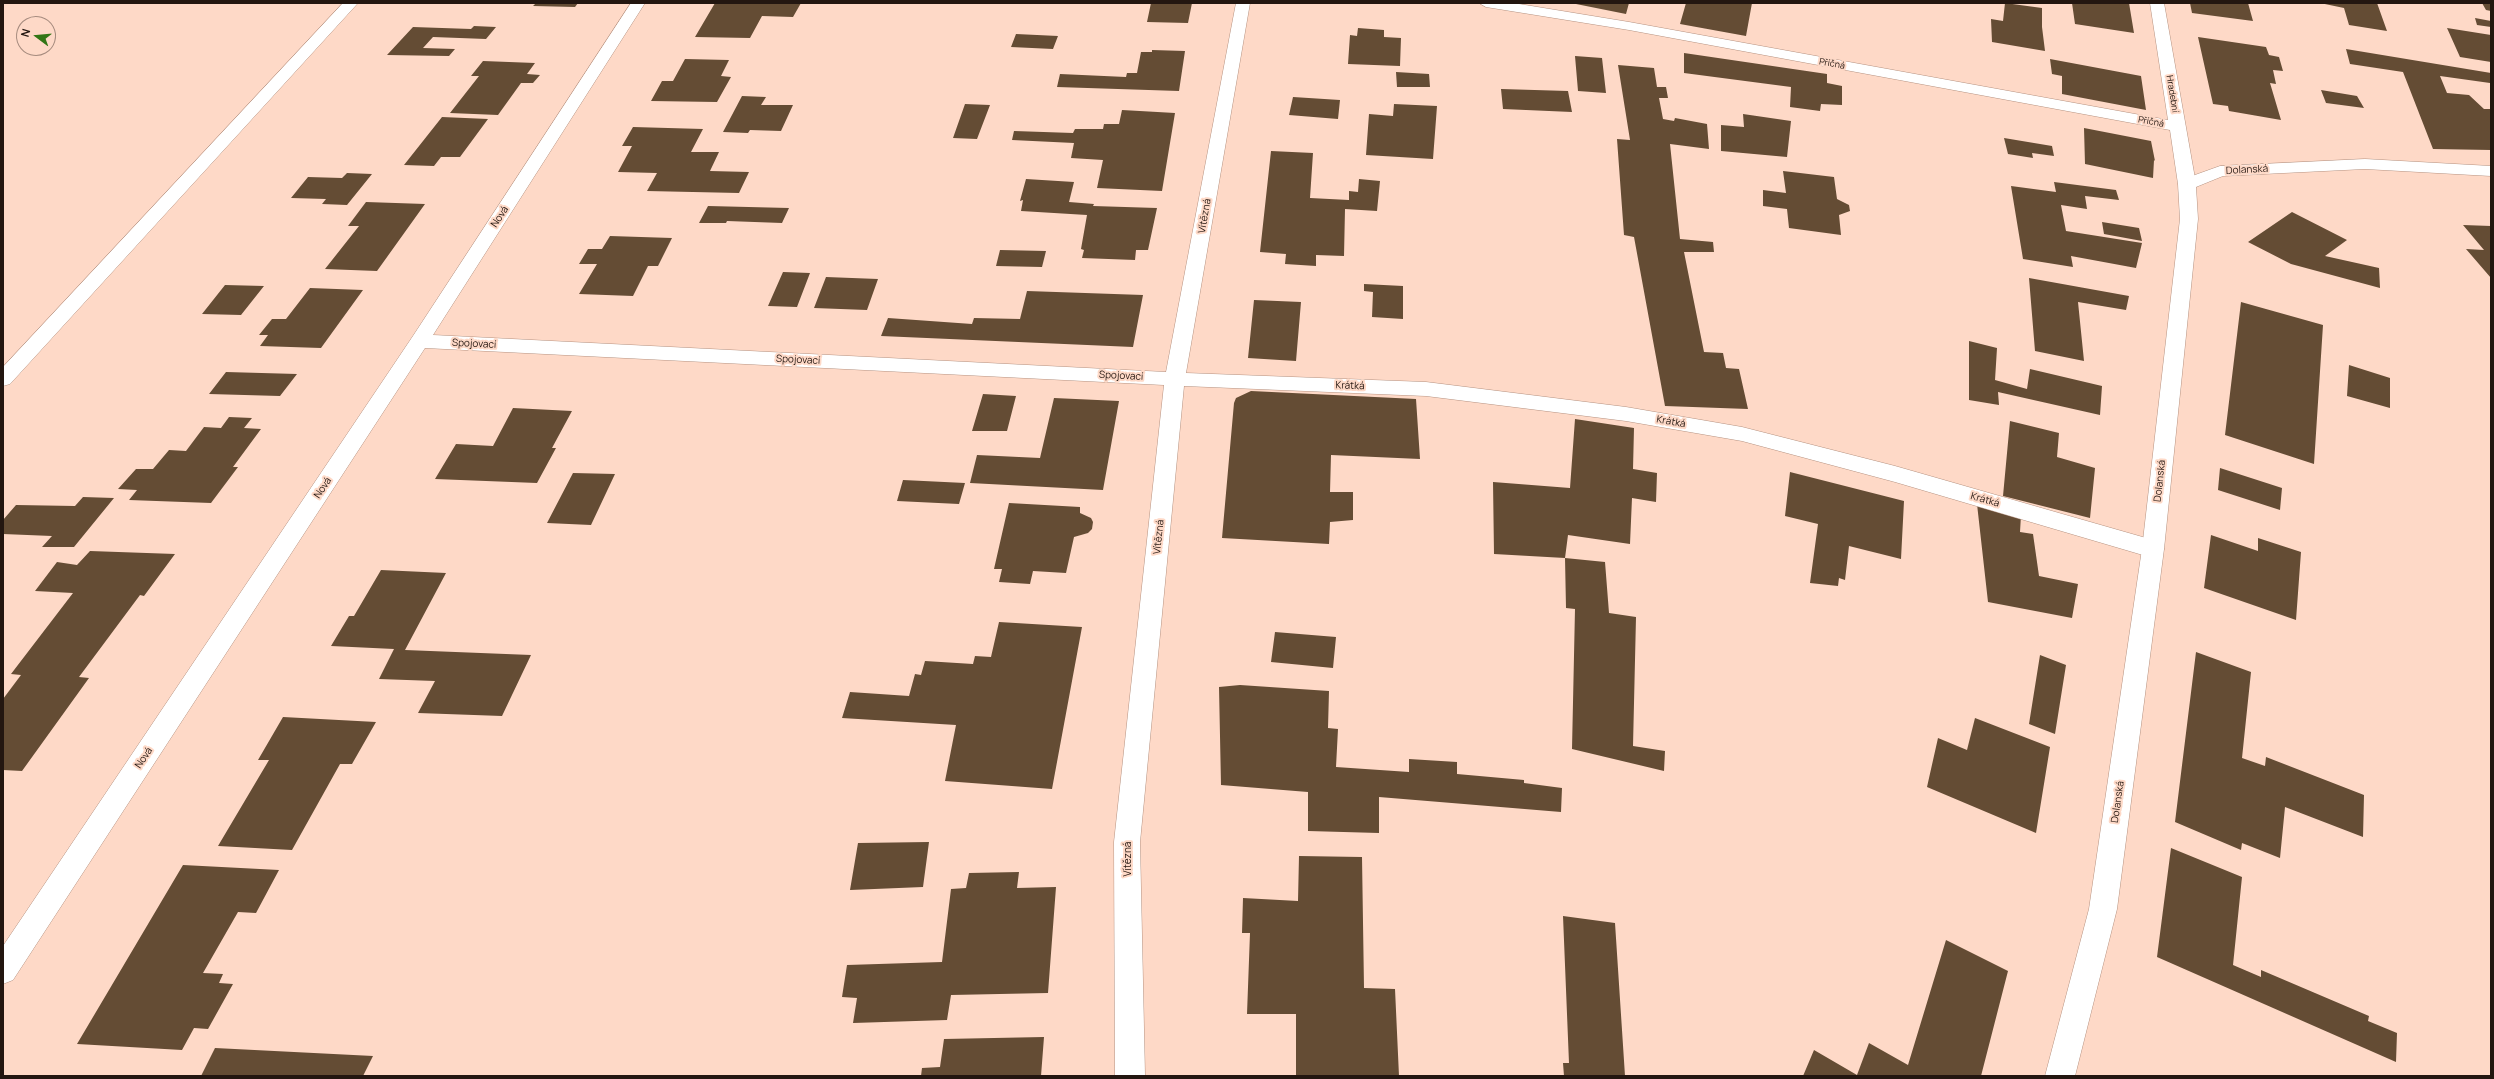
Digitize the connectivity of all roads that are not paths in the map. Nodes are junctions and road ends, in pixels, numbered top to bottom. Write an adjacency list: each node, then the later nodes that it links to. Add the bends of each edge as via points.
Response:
1 (352, 3): 10 (street)
2 (638, 3): 9 (street, Nová)
3 (1243, 3): 11 (street, Vítězná)
4 (1486, 3): 6 (street, Příčná, via 1637,28)
5 (2157, 3): 6 (street, Hradební)
6 (2178, 127): 8 (street, Hradební)
7 (2491, 171): 8 (street, Dolanská, via 2358,164 2220,171)
8 (2187, 184): 12 (street, Dolanská, via 2188,219)
9 (420, 341): 11 (street, Spojovací); 13 (street, Nová)
10 (3, 379)
11 (1175, 379): 12 (street, Krátká, via 1426,389 1634,415 1742,434 1896,474); 14 (street, Vítězná, via 1127,842)
12 (2153, 549): 15 (street, Dolanská, via 2104,909)
13 (3, 970)
14 (1130, 1076)
15 (2060, 1076)

